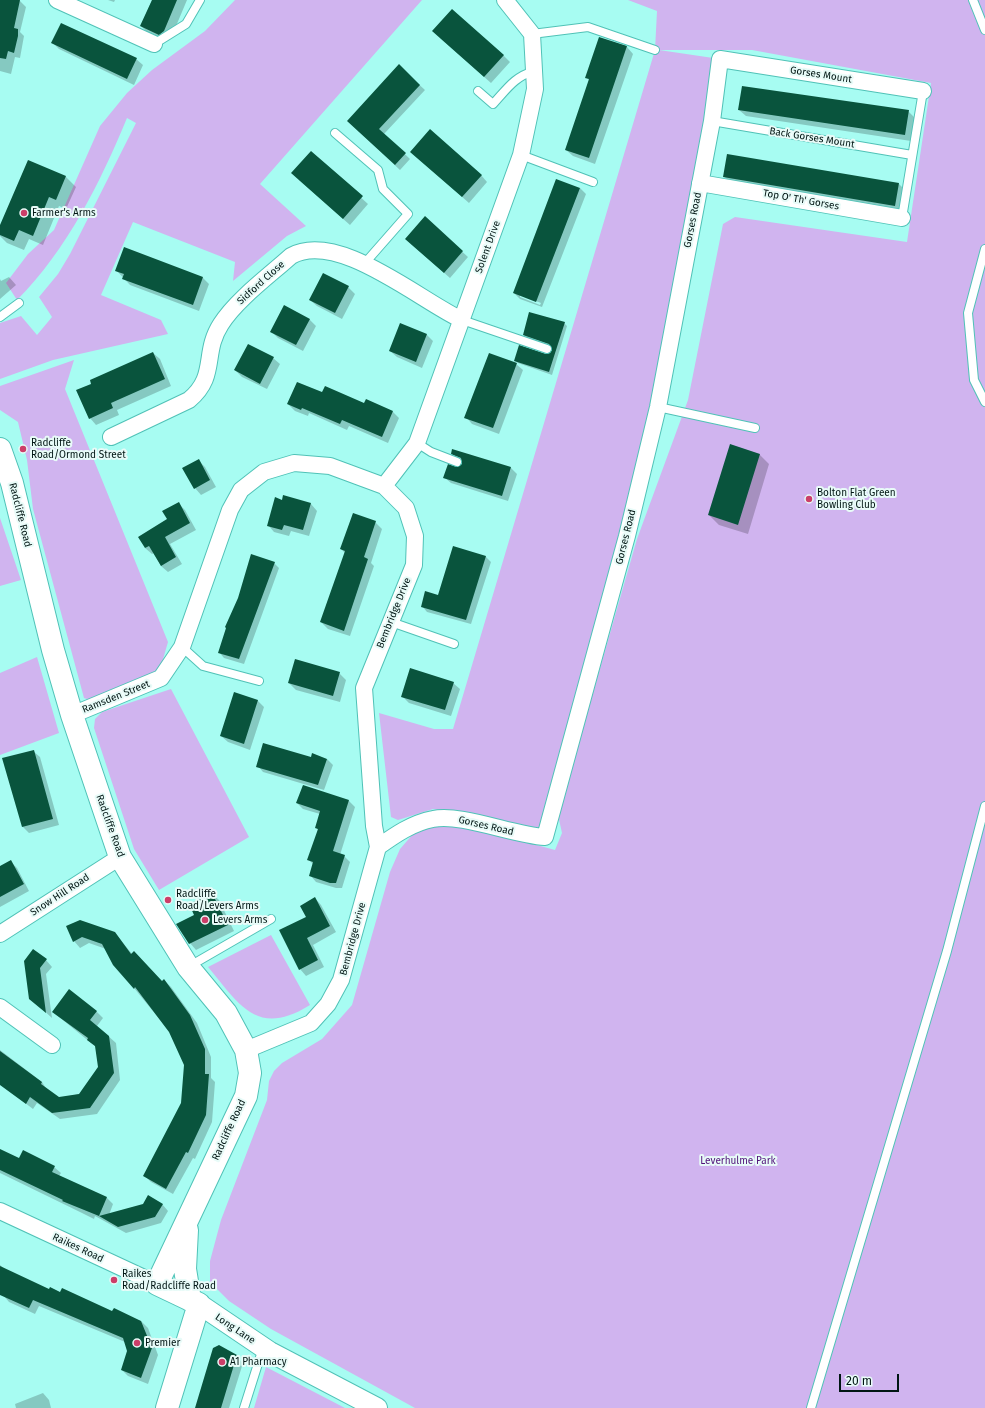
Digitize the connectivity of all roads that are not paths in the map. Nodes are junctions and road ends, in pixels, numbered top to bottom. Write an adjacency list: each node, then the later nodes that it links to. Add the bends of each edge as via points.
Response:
1 (58, 0): 7 (street)
2 (200, 0): 7 (lane, via 186,24)
3 (505, 0): 6 (street)
4 (973, 0): 5 (lane)
5 (985, 30)
6 (532, 34): 8 (lane, via 588,27); 10 (street, Solent Drive)
7 (154, 44)
8 (655, 50)
9 (720, 59): 12 (street, Gorses Mount); 13 (street, Gorses Road)
10 (534, 71): 11 (lane, via 521,75 493,104); 15 (street, Solent Drive, via 535,89)
11 (478, 91)
12 (922, 91): 16 (lane)
13 (712, 122): 16 (lane, Back Gorses Mount); 18 (street, Gorses Road)
14 (335, 133): 21 (lane, via 378,170 383,189 408,214)
15 (520, 155): 17 (lane); 24 (street, Solent Drive)
16 (912, 155): 19 (lane)
17 (594, 182)
18 (700, 183): 19 (street, Top O' Th' Gorses); 27 (street, Gorses Road)
19 (902, 218)
20 (985, 249): 26 (lane, via 968,313 974,380)
21 (365, 263): 24 (street, Sidford Close); 29 (street, Sidford Close, via 318,250 301,251 291,256 234,307 221,323 211,341 206,379 196,394 189,400)
22 (19, 303): 23 (lane)
23 (0, 317)
24 (462, 320): 25 (lane); 30 (street, Solent Drive)
25 (547, 349)
26 (985, 402)
27 (658, 407): 28 (lane); 41 (street, Gorses Road, via 625,544 546,837 518,834 456,819 434,819 404,829)
28 (755, 428)
29 (111, 437)
30 (417, 443): 32 (lane, via 431,452); 33 (street, Solent Drive)
31 (0, 449): 39 (main road, Radcliffe Road, via 12,483 53,650)
32 (457, 462)
33 (384, 486): 34 (street, Bembridge Drive, via 406,508 415,536 414,565); 36 (street, Bembridge Drive, via 330,466 294,463 264,472 241,490 230,510)
34 (391, 622): 35 (lane); 41 (street, Bembridge Drive, via 364,688 374,826)
35 (454, 644)
36 (182, 647): 37 (street, Bembridge Drive); 38 (lane, via 203,666)
37 (161, 678): 39 (street, Ramsden Street)
38 (259, 681)
39 (72, 715): 42 (main road, Radcliffe Road)
40 (985, 806): 57 (lane, via 944,958)
41 (378, 847): 48 (street, Bembridge Drive, via 341,980 328,1004 311,1023)
42 (120, 857): 44 (street, Snow Hill Road); 45 (main road, Radcliffe Road)
43 (270, 919): 45 (lane)
44 (0, 934)
45 (188, 967): 48 (main road, Radcliffe Road, via 226,1013)
46 (0, 1007): 47 (street)
47 (52, 1045)
48 (246, 1050): 50 (main road, Radcliffe Road, via 250,1073 246,1096)
49 (0, 1211): 51 (street, Raikes Road)
50 (189, 1214): 51 (main road, Radcliffe Road); 52 (main road, Radcliffe Road, via 185,1254)
51 (157, 1284): 52 (main road, Long Lane)
52 (195, 1302): 53 (street, Long Lane); 54 (main road, Radcliffe Road)
53 (267, 1350): 55 (lane); 56 (street, Long Lane)
54 (167, 1408)
55 (244, 1408)
56 (377, 1408)
57 (811, 1408)

